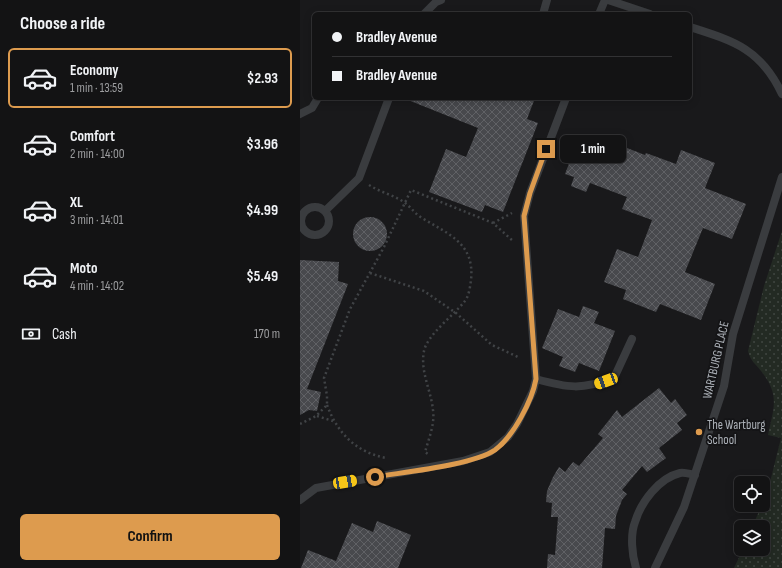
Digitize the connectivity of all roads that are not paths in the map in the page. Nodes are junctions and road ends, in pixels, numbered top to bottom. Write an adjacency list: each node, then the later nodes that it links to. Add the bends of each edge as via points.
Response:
1 (441, 0): 5 (lane)
2 (547, 0): 6 (lane)
3 (605, 0): 7 (lane)
4 (608, 0): 8 (lane)
5 (426, 12)
6 (544, 12)
7 (600, 12)
8 (644, 12)
9 (692, 28): 10 (lane, via 731,40 747,49 775,79)
10 (782, 94)
11 (317, 100): 14 (lane, via 312,108)
12 (388, 100): 16 (lane, via 359,178)
13 (565, 100): 19 (lane, via 530,193 524,216)
14 (300, 114)
15 (782, 177): 20 (lane, WARTBURG PLACE, via 733,334 724,386)
16 (326, 211): 17 (lane, via 315,207 304,212); 17 (lane, via 330,221 322,234 311,235)
17 (301, 229)
18 (632, 339): 19 (lane, via 614,378 578,387 563,387)
19 (536, 379): 21 (lane, via 534,391 517,424 508,437 490,452 463,461 316,488)
20 (695, 475): 22 (lane, via 681,473 666,478 651,493 635,522 633,539); 23 (lane, WARTBURG PLACE, via 684,507)
21 (301, 495)
22 (636, 568)
23 (655, 568)

